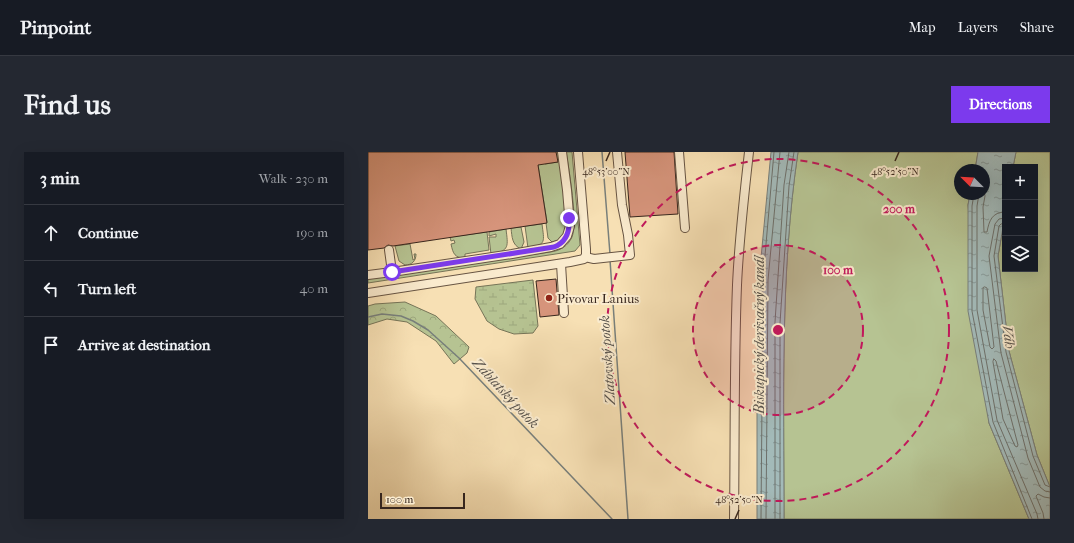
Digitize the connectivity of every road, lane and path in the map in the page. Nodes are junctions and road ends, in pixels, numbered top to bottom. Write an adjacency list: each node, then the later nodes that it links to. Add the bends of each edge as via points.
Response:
1 (562, 152): 10 (lane, via 570,226 567,236 560,244 540,250)
2 (578, 152): 8 (lane)
3 (617, 152): 8 (lane, via 630,255 594,259)
4 (679, 152): 6 (lane)
5 (749, 152): 14 (lane, via 737,292)
6 (685, 228)
7 (389, 250): 10 (lane)
8 (585, 257): 9 (lane)
9 (561, 264): 12 (lane); 13 (lane)
10 (392, 272): 11 (lane)
11 (368, 274)
12 (368, 293)
13 (564, 313)
14 (734, 519)

